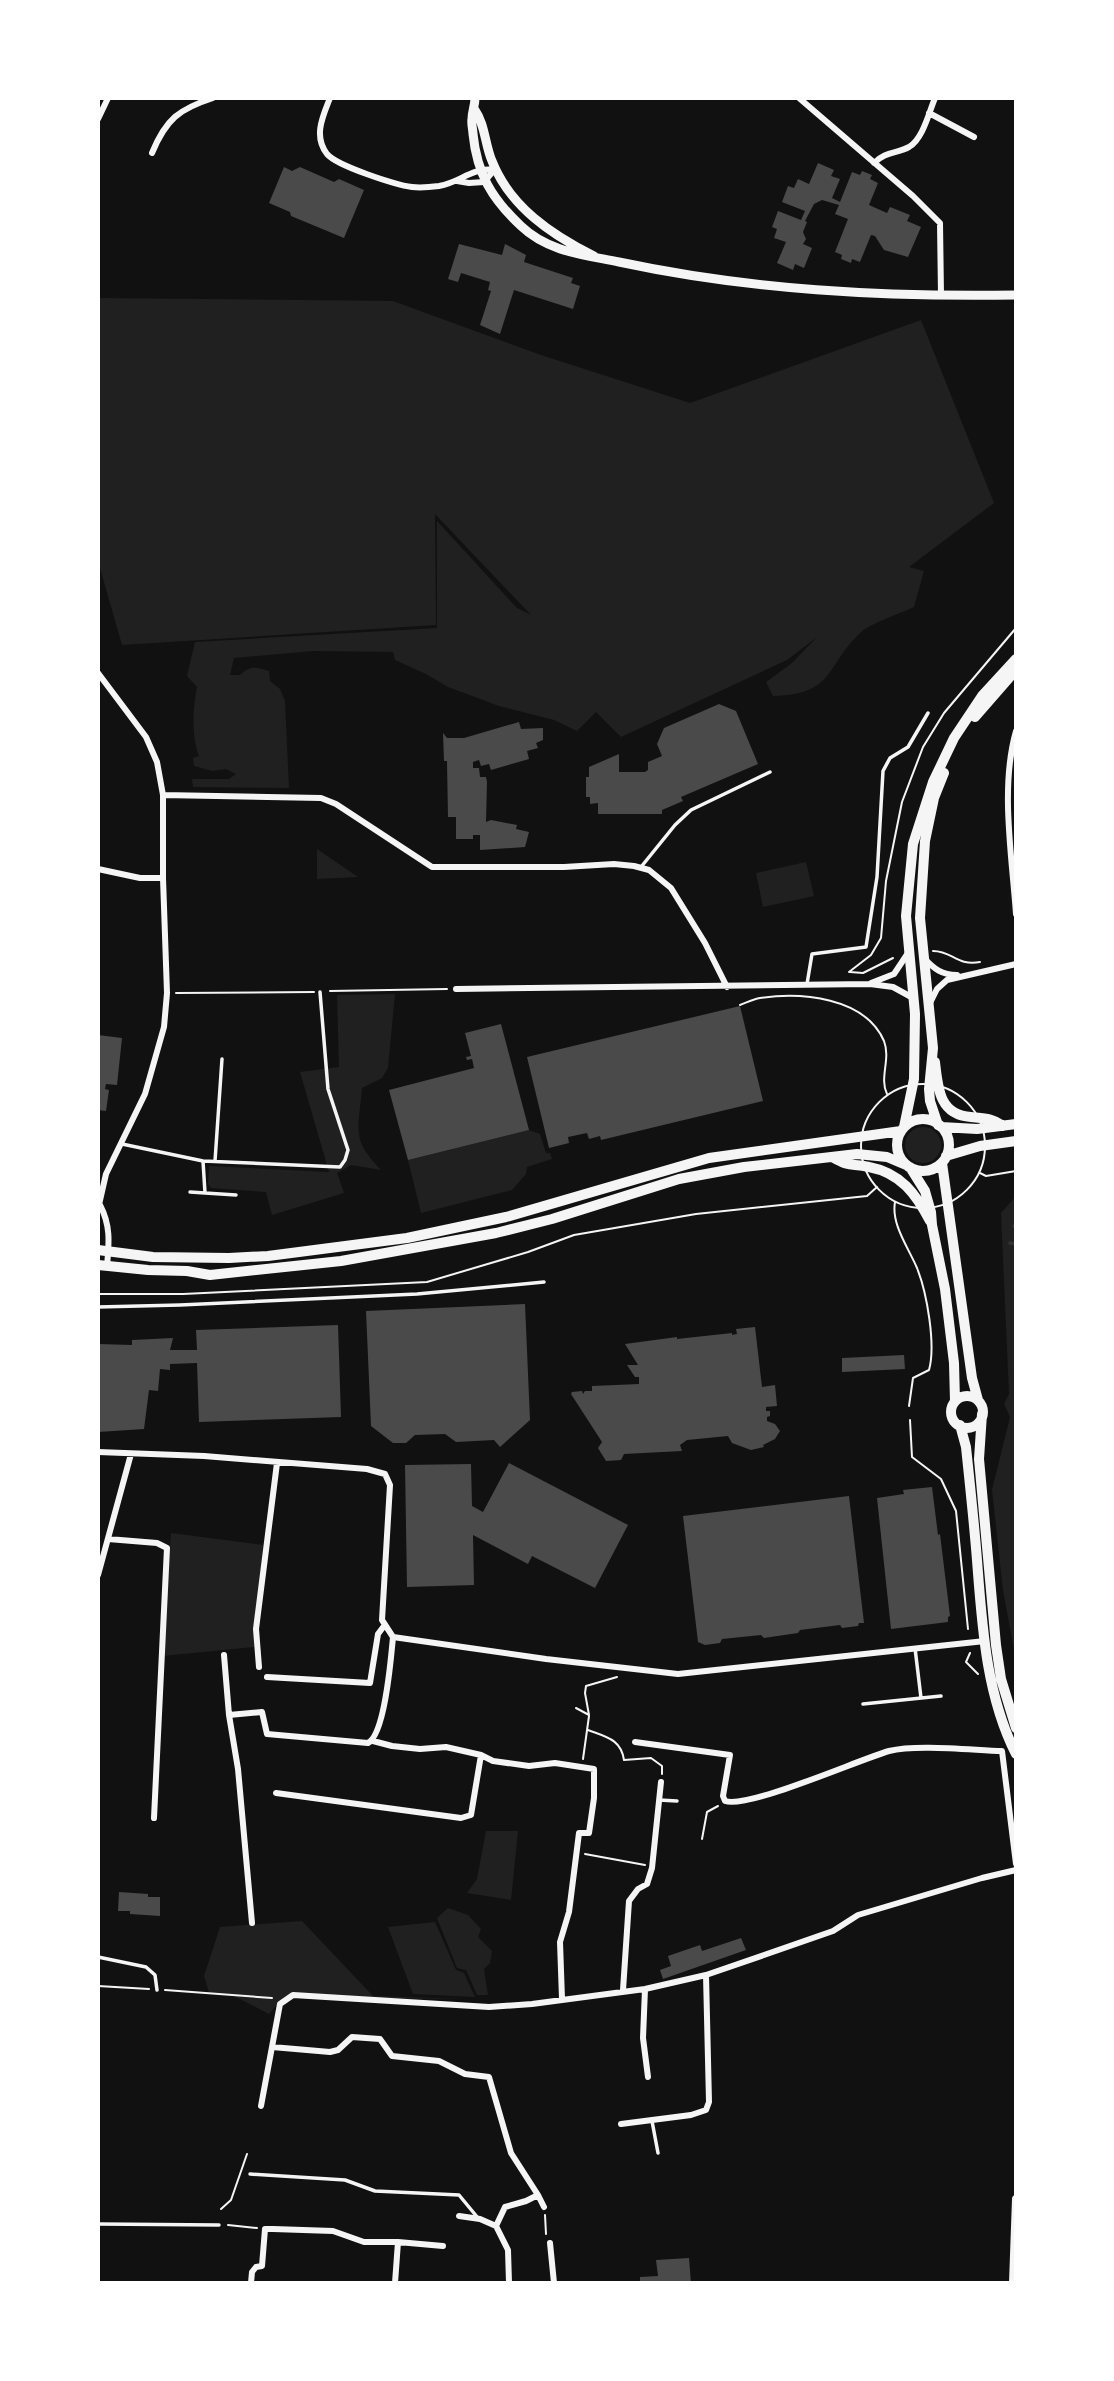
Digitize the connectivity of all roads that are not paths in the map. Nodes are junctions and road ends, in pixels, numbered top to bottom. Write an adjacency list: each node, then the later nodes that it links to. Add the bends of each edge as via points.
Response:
1 (108, 98): 11 (street)
2 (184, 98): 8 (street)
3 (213, 98): 8 (street)
4 (330, 98): 17 (street, via 319,132 328,156 400,185 416,188)
5 (475, 98): 9 (main road)
6 (799, 98): 14 (street)
7 (934, 98): 10 (street)
8 (188, 106): 13 (street, via 162,131)
9 (475, 110): 15 (main road, via 472,117); 16 (main road)
10 (929, 113): 12 (street); 14 (street, via 912,145)
11 (98, 119)
12 (974, 137)
13 (152, 153)
14 (874, 163): 20 (street, via 940,223)
15 (480, 169): 16 (street); 17 (street); 18 (main road)
16 (495, 169): 18 (street); 19 (main road, via 516,199 546,228)
17 (457, 181): 18 (street)
18 (484, 182): 19 (main road, via 530,234 579,256)
19 (599, 258): 20 (main road, via 762,286)
20 (941, 295): 21 (main road)
21 (1016, 295)
22 (1016, 659): 35 (main road, via 968,717 929,791 908,869)
23 (1016, 670): 34 (main road, via 964,732 934,798 925,841 920,918)
24 (98, 673): 28 (street, via 154,751)
25 (928, 713): 38 (lane, via 908,747 890,758 883,771 877,877 866,947 812,954)
26 (1016, 731): 29 (street, via 1007,783)
27 (770, 772): 30 (lane, via 691,810)
28 (163, 795): 30 (street, via 321,798 432,867); 32 (street)
29 (1013, 828): 33 (street)
30 (641, 867): 40 (street, via 671,888)
31 (98, 869): 32 (street)
32 (163, 878): 52 (street, via 164,1027 145,1094)
33 (1016, 914)
34 (928, 954): 37 (street, via 933,968 946,975); 44 (main road)
35 (903, 955): 39 (street, via 894,974); 43 (main road)
36 (1016, 964): 37 (street)
37 (965, 975): 44 (street, via 947,980)
38 (807, 984): 39 (street); 40 (street)
39 (870, 984): 43 (street, via 893,987)
40 (727, 987): 41 (street)
41 (456, 989)
42 (320, 992): 56 (lane, via 328,1089 348,1150 345,1160 340,1167)
43 (913, 999): 50 (main road, via 914,1079)
44 (930, 1003): 45 (main road)
45 (933, 1048): 48 (main road, via 929,1089); 49 (main road, via 938,1091 947,1108 963,1116 991,1118)
46 (222, 1059): 56 (lane)
47 (1016, 1125): 49 (main road)
48 (939, 1126): 49 (main road); 50 (main road, via 925,1119); 54 (main road, via 948,1141)
49 (1003, 1126)
50 (903, 1129): 57 (main road, via 897,1151); 63 (main road, via 709,1158 506,1217 407,1238 242,1257)
51 (1016, 1141): 54 (main road, via 980,1146)
52 (120, 1143): 55 (lane); 61 (street, via 106,1174)
53 (832, 1157): 57 (main road, via 887,1157); 62 (main road, via 848,1166 878,1169 900,1179 918,1198); 64 (main road, via 679,1179 552,1219 341,1261 210,1275)
54 (944, 1160): 57 (main road, via 926,1171); 67 (main road)
55 (203, 1161): 56 (lane); 59 (lane)
56 (215, 1161)
57 (908, 1166): 62 (main road, via 929,1201)
58 (190, 1192): 59 (lane)
59 (205, 1194): 60 (lane)
60 (236, 1195)
61 (99, 1207): 63 (street, via 110,1233)
62 (932, 1225): 68 (main road, via 945,1289)
63 (101, 1252): 64 (street)
64 (102, 1266)
65 (544, 1282): 66 (lane, via 418,1294)
66 (98, 1307)
67 (978, 1400): 68 (main road, via 969,1396); 69 (main road)
68 (955, 1401): 70 (main road, via 951,1414)
69 (982, 1414): 70 (main road, via 974,1425); 87 (main road, via 979,1459 996,1646)
70 (960, 1426): 78 (main road, via 966,1447)
71 (98, 1452): 72 (street)
72 (131, 1454): 73 (street); 74 (street)
73 (277, 1463): 76 (street, via 385,1474 390,1485); 81 (street, via 256,1629)
74 (108, 1539): 75 (street); 96 (street, via 167,1548)
75 (98, 1575)
76 (384, 1626): 77 (street); 82 (street, via 378,1634 370,1683)
77 (393, 1637): 79 (street, via 678,1674); 88 (street)
78 (985, 1641): 79 (street); 90 (main road, via 994,1693)
79 (915, 1647): 84 (lane)
80 (224, 1655): 86 (street)
81 (259, 1667)
82 (267, 1677)
83 (941, 1696): 84 (lane)
84 (921, 1698): 85 (lane)
85 (863, 1704)
86 (229, 1715): 88 (street, via 262,1712 267,1734 362,1744); 99 (street)
87 (1016, 1728)
88 (373, 1741): 91 (street)
89 (635, 1742): 97 (street, via 730,1755 723,1792 725,1801 739,1803 889,1751 1002,1751)
90 (1016, 1754)
91 (481, 1755): 93 (street, via 471,1815 461,1818); 105 (street, via 529,1766 555,1763 594,1769 589,1833 579,1833 569,1912 560,1942)
92 (661, 1782): 94 (street)
93 (276, 1793)
94 (659, 1800): 95 (lane); 104 (street, via 652,1868 647,1884 629,1901)
95 (677, 1801)
96 (154, 1818)
97 (1016, 1864)
98 (1016, 1870): 101 (street, via 858,1915 833,1931)
99 (252, 1923)
100 (98, 1957): 103 (lane, via 146,1967 155,1975)
101 (706, 1975): 102 (street); 109 (street, via 709,2102 702,2112)
102 (645, 1989): 104 (street); 107 (street, via 643,2038)
103 (157, 1990)
104 (623, 1990): 105 (street)
105 (562, 2000): 106 (street, via 489,2007 293,1995 280,2004)
106 (272, 2047): 108 (street); 113 (street, via 330,2052 352,2037 380,2039 392,2056 439,2062 466,2074 489,2077 511,2153)
107 (648, 2077)
108 (261, 2106)
109 (652, 2119): 110 (street); 111 (lane)
110 (621, 2124)
111 (658, 2153)
112 (250, 2174): 117 (lane, via 345,2180 375,2191 459,2195)
113 (538, 2195): 115 (street); 120 (street, via 505,2207)
114 (1016, 2199): 128 (street)
115 (544, 2207)
116 (459, 2216): 117 (street)
117 (480, 2219): 120 (street)
118 (98, 2224): 119 (lane)
119 (219, 2225)
120 (496, 2226): 126 (street, via 508,2250)
121 (398, 2242): 123 (street); 124 (street, via 364,2242 333,2231 265,2229 262,2266 252,2272); 125 (street)
122 (548, 2243): 127 (street)
123 (443, 2246)
124 (251, 2283)
125 (395, 2283)
126 (509, 2283)
127 (554, 2283)
128 (1013, 2283)

